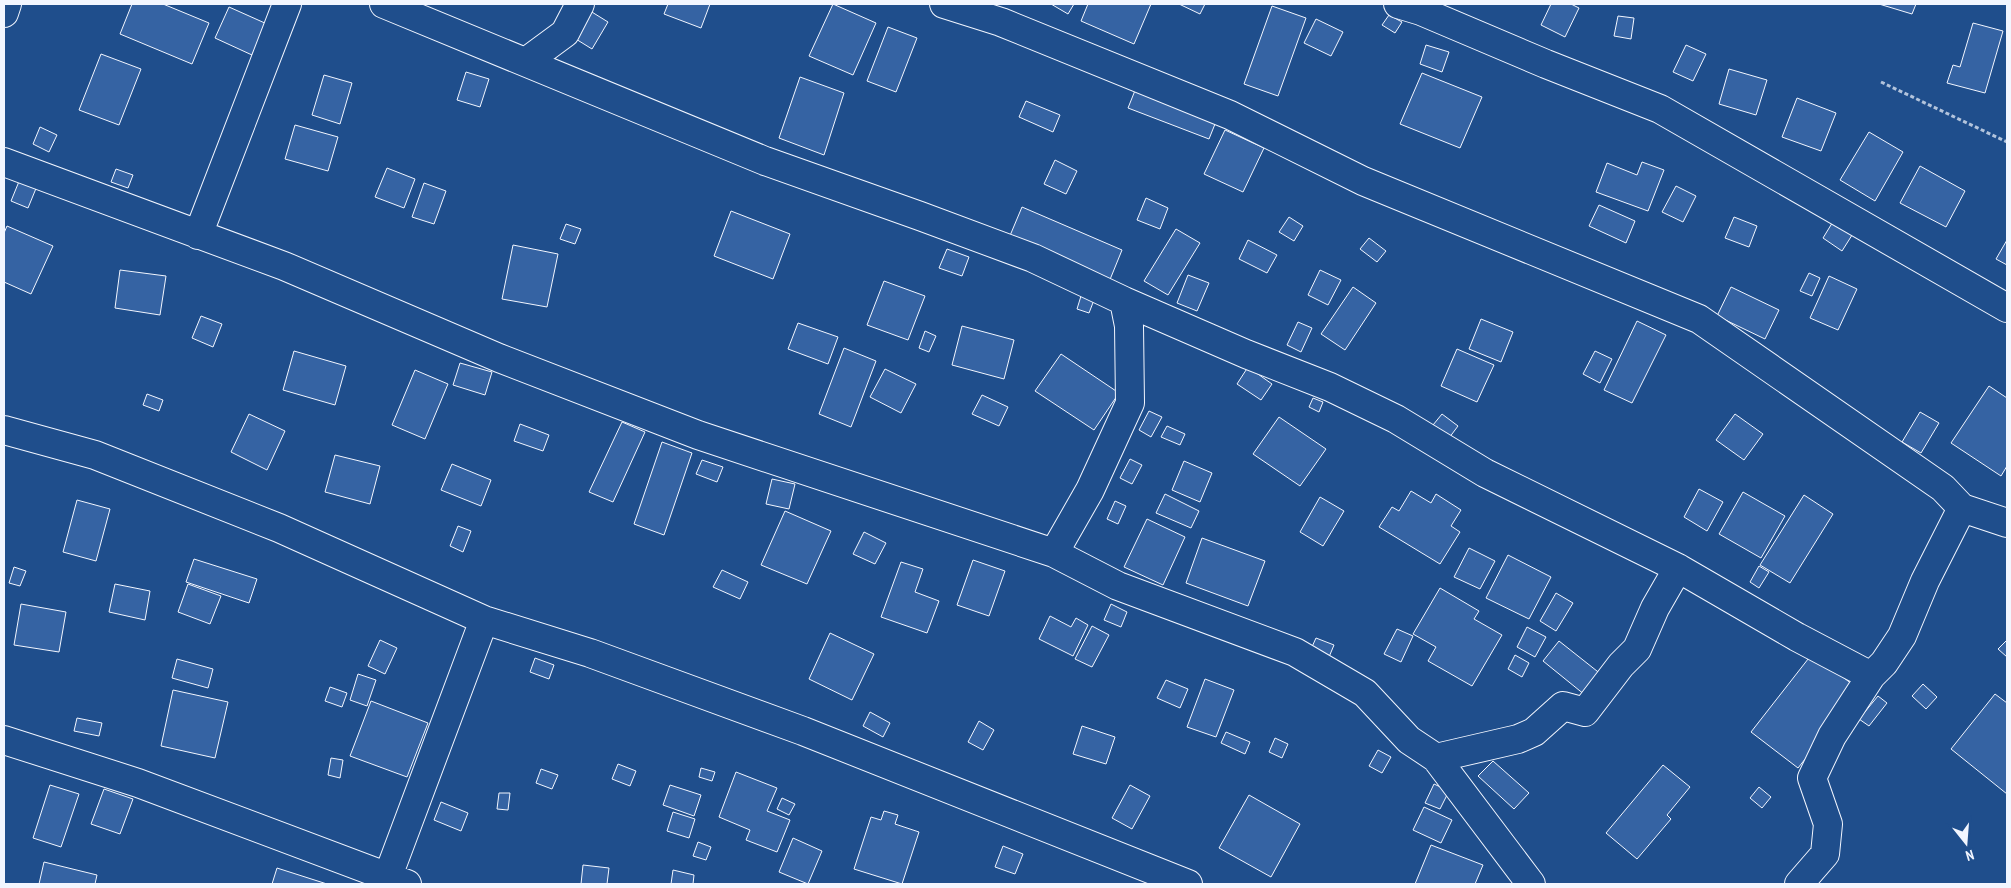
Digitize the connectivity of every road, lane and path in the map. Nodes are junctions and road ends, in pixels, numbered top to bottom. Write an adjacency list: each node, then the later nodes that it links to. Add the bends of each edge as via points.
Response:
1 (7, 4): 7 (street)
2 (287, 4): 12 (street)
3 (384, 4): 8 (street)
4 (580, 4): 8 (street, via 565,33)
5 (944, 4): 16 (street, via 1002,22 1230,115 1363,182 1699,319 1943,488)
6 (1398, 4): 14 (street, via 1660,109)
7 (4, 13)
8 (527, 61): 13 (street, via 765,161 1033,258)
9 (1881, 82): 10 (path)
10 (2007, 142)
11 (4, 162): 12 (street)
12 (198, 235): 18 (street, via 284,266 499,358 698,435)
13 (1124, 301): 18 (street, via 1129,326 1130,403 1090,490); 19 (street, via 1330,387 1388,415 1485,473)
14 (2007, 308)
15 (4, 430): 20 (street, via 113,462 279,528)
16 (1962, 508): 17 (street); 21 (street, via 1925,581 1902,636)
17 (2007, 523)
18 (1054, 553): 23 (street, via 1118,586 1295,652 1365,693 1409,740)
19 (1678, 568): 21 (street); 23 (street, via 1637,649 1585,712 1563,706 1534,732 1518,739)
20 (484, 620): 24 (street); 25 (street, via 590,653 803,731)
21 (1871, 676): 27 (street, via 1832,736 1812,778 1828,824 1824,854)
22 (4, 740): 24 (street, via 138,782)
23 (1436, 758): 26 (street)
24 (397, 880)
25 (1188, 884)
26 (1531, 884)
27 (1799, 884)

